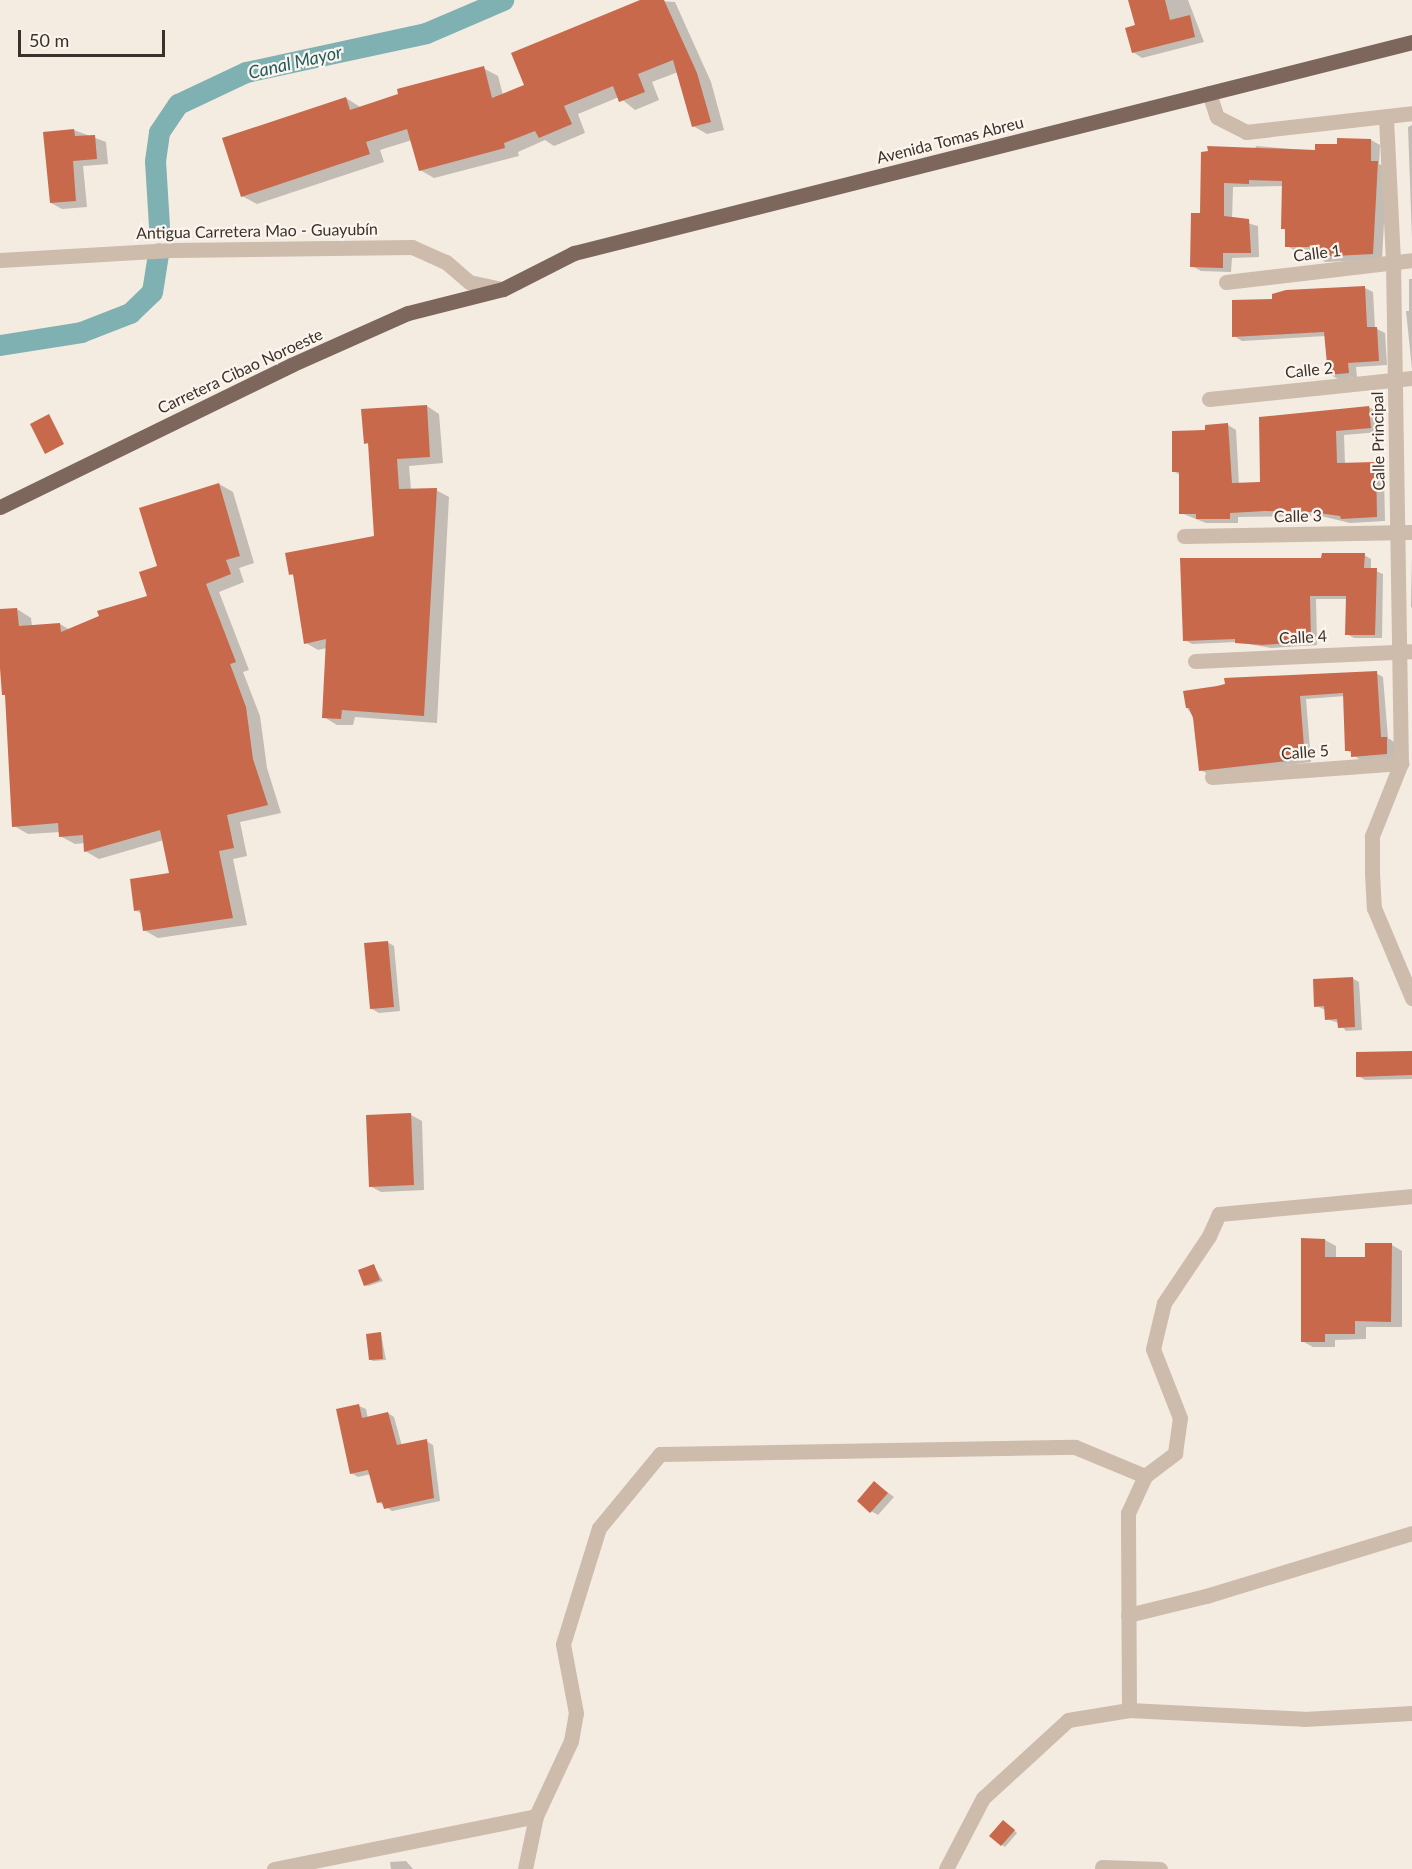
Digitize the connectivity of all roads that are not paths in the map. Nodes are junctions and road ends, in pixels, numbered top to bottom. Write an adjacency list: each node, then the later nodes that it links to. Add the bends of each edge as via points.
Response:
1 (1412, 42): 2 (main road, Avenida Tomas Abreu)
2 (1209, 93): 4 (street, via 1217,117 1246,132); 9 (main road, Avenida Tomas Abreu, via 574,253)
3 (1412, 113): 4 (street)
4 (1386, 118): 7 (street, Calle Principal)
5 (0, 260): 9 (street, Antigua Carretera Mao - Guayubín, via 172,250 412,247 447,262 470,282)
6 (1412, 260): 7 (street, Calle 1)
7 (1393, 262): 8 (street, Calle 1); 11 (street, Calle Principal)
8 (1226, 282)
9 (503, 289): 13 (main road, Carretera Cibao Noroeste, via 408,313 291,365)
10 (1412, 378): 11 (street, Calle 2)
11 (1395, 379): 12 (street, Calle 2); 14 (street, Calle Principal)
12 (1209, 399)
13 (0, 507)
14 (1405, 532): 15 (street, Calle 3); 16 (street, Calle Principal)
15 (1184, 536)
16 (1406, 650): 17 (street, Calle 4); 18 (street, Calle Principal)
17 (1195, 661)
18 (1401, 763): 19 (street, Calle 5); 20 (street, via 1372,836 1372,873 1374,908)
19 (1212, 777)
20 (1412, 998)
21 (1412, 1196): 22 (street, via 1219,1214 1209,1236 1164,1303 1154,1349 1180,1418 1175,1453)
22 (1145, 1476): 24 (street, via 1128,1513); 27 (street, via 1075,1447 660,1454 599,1528 563,1644 576,1713 571,1741)
23 (1412, 1533): 24 (street, via 1206,1596)
24 (1128, 1615): 25 (street)
25 (1129, 1710): 26 (street, via 1304,1719); 31 (street, via 1068,1720 982,1798)
26 (1412, 1713)
27 (536, 1816): 29 (street); 30 (street)
28 (1102, 1867): 32 (street)
29 (274, 1869)
30 (525, 1869)
31 (946, 1869)
32 (1160, 1869)

